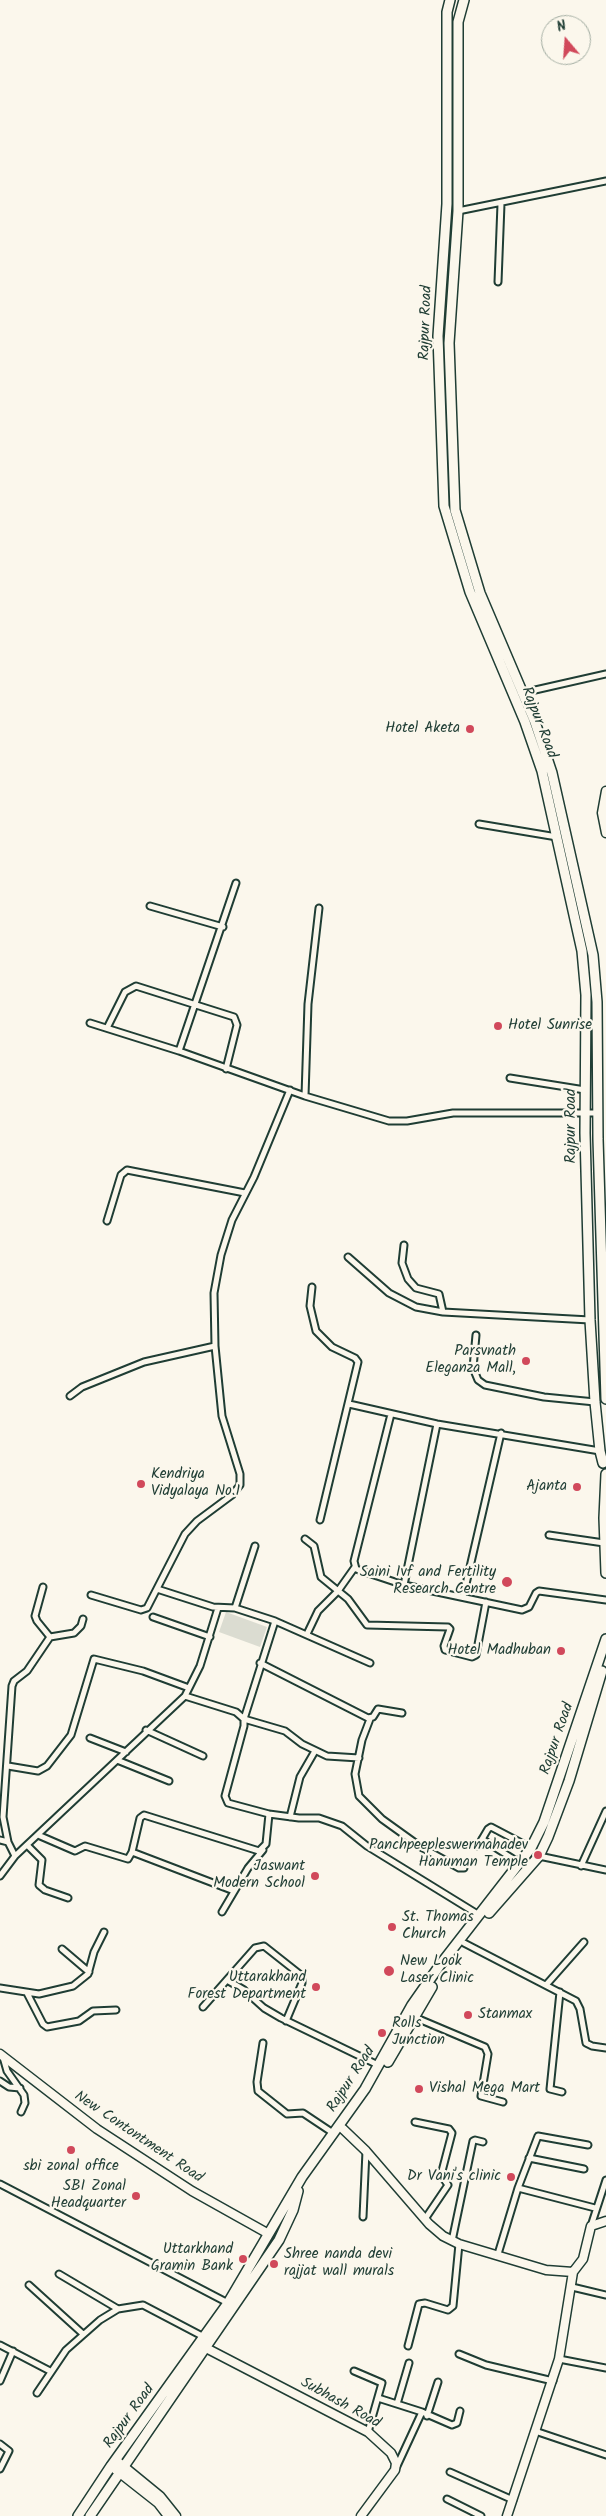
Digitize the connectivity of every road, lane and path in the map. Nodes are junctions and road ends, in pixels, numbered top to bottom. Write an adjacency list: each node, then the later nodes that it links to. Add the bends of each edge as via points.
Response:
1 (450, 0): 12 (main road, Rajpur Road, via 447,12 447,204 438,336 444,506 470,592 542,770)
2 (464, 0): 5 (main road, Rajpur Road, via 458,22)
3 (606, 180): 4 (street)
4 (501, 204): 5 (street); 6 (street)
5 (458, 212): 8 (main road, Rajpur Road, via 449,343 455,510 480,593)
6 (498, 282)
7 (606, 674): 8 (street)
8 (522, 693): 13 (main road, Rajpur Road, via 552,773)
9 (606, 792): 11 (street, via 602,813)
10 (479, 824): 12 (street)
11 (606, 833)
12 (558, 837): 13 (street); 25 (main road, Rajpur Road, via 582,951 586,995)
13 (568, 838): 28 (main road, Rajpur Road, via 593,955 597,1002)
14 (236, 883): 17 (street)
15 (150, 906): 17 (street)
16 (319, 908): 26 (street, via 308,1004)
17 (223, 927): 18 (street)
18 (195, 1006): 20 (street, via 132,987 125,992); 21 (street); 22 (street, via 236,1020)
19 (90, 1023): 20 (street)
20 (107, 1028): 21 (street)
21 (179, 1051): 22 (street)
22 (226, 1069): 24 (street)
23 (510, 1078): 25 (street)
24 (290, 1090): 26 (street); 29 (street)
25 (585, 1090): 27 (main road, Rajpur Road)
26 (305, 1096): 27 (street, via 389,1121 452,1113)
27 (585, 1112): 28 (street); 35 (main road, Rajpur Road)
28 (598, 1113): 39 (main road, Rajpur Road)
29 (245, 1193): 30 (street, via 127,1170 120,1175); 37 (street, via 221,1255 214,1294)
30 (106, 1221)
31 (404, 1245): 34 (street, via 402,1263 408,1279 416,1288 438,1294)
32 (348, 1257): 34 (street, via 399,1299)
33 (312, 1287): 41 (street, via 310,1306 316,1331 332,1347 357,1359)
34 (443, 1312): 35 (street)
35 (590, 1320): 40 (main road, Rajpur Road)
36 (476, 1335): 40 (street, via 473,1368 478,1380 485,1384 544,1397)
37 (215, 1346): 38 (street, via 144,1362 82,1387); 57 (street, via 222,1416 240,1474 240,1485 232,1495 191,1525)
38 (70, 1396)
39 (606, 1400)
40 (595, 1402): 45 (main road, Rajpur Road)
41 (349, 1404): 42 (street); 48 (street)
42 (391, 1414): 43 (street); 53 (street)
43 (438, 1424): 44 (street); 55 (street)
44 (501, 1433): 45 (street); 60 (street)
45 (600, 1451): 46 (main road, Rajpur Road)
46 (605, 1462): 47 (main road, Rajpur Road, via 602,1468)
47 (606, 1474): 51 (main road)
48 (320, 1520)
49 (549, 1535): 51 (street)
50 (306, 1539): 58 (street, via 314,1546 320,1577)
51 (604, 1543): 54 (main road)
52 (255, 1546): 64 (street)
53 (355, 1566): 55 (street); 58 (street)
54 (606, 1573)
55 (404, 1585): 60 (street)
56 (43, 1587): 69 (street, via 35,1616)
57 (157, 1589): 59 (street, via 144,1610); 63 (street)
58 (338, 1591): 62 (street, via 367,1625 446,1626 450,1629 445,1650 472,1657 476,1655); 68 (street, via 322,1605)
59 (91, 1595)
60 (463, 1597): 62 (street)
61 (606, 1600): 62 (street, via 539,1591 527,1609)
62 (486, 1602)
63 (218, 1608): 64 (street); 70 (street)
64 (235, 1608): 67 (street)
65 (153, 1617): 70 (street)
66 (83, 1620): 69 (street, via 74,1632)
67 (275, 1622): 68 (street); 73 (street)
68 (307, 1634): 74 (street)
69 (50, 1637): 87 (street, via 27,1671 12,1684)
70 (210, 1637): 75 (street)
71 (606, 1640): 98 (main road, Rajpur Road, via 547,1812)
72 (606, 1658): 102 (main road, Rajpur Road, via 569,1781 553,1828)
73 (260, 1663): 78 (street); 79 (street)
74 (370, 1663)
75 (189, 1688): 76 (street); 87 (street, via 143,1671 94,1659 71,1735 47,1766 38,1771)
76 (184, 1696): 78 (street, via 236,1712); 80 (street)
77 (402, 1713): 79 (street, via 378,1709)
78 (244, 1719): 82 (street, via 285,1731); 90 (street, via 225,1801)
79 (370, 1719): 85 (street)
80 (146, 1730): 83 (street); 84 (street)
81 (90, 1738): 83 (street)
82 (315, 1751): 85 (street, via 331,1757); 91 (street, via 300,1777)
83 (126, 1752): 86 (street)
84 (203, 1756)
85 (359, 1758): 105 (street, via 355,1782 365,1804 421,1847)
86 (117, 1760): 88 (street); 92 (street)
87 (8, 1766): 95 (street, via 3,1817)
88 (169, 1781)
89 (606, 1811): 104 (street)
90 (270, 1814): 91 (street); 99 (street)
91 (290, 1817): 111 (street, via 316,1817 348,1829 367,1846)
92 (38, 1835): 96 (street); 100 (street, via 75,1851 85,1846 125,1859 130,1858)
93 (482, 1839): 97 (street); 98 (street, via 491,1827); 103 (street)
94 (0, 1840): 95 (street)
95 (8, 1842): 101 (street)
96 (27, 1845): 101 (street); 109 (street, via 42,1860 40,1885)
97 (478, 1846)
98 (531, 1848): 103 (main road, Rajpur Road)
99 (263, 1850): 100 (street, via 254,1851 144,1815 140,1818); 108 (street)
100 (132, 1852): 108 (street)
101 (15, 1856): 107 (street)
102 (539, 1856): 104 (street); 114 (main road, Rajpur Road)
103 (521, 1864): 111 (main road, Rajpur Road)
104 (581, 1866): 106 (street)
105 (464, 1868)
106 (606, 1870)
107 (0, 1876)
108 (234, 1891): 110 (street)
109 (68, 1898)
110 (222, 1912)
111 (480, 1916): 129 (main road, Rajpur Road, via 412,2005)
112 (104, 1932): 116 (street)
113 (584, 1942): 118 (street)
114 (464, 1943): 118 (street); 124 (main road, Rajpur Road)
115 (62, 1949): 116 (street)
116 (89, 1972): 121 (street, via 68,1988 46,1994)
117 (227, 1980): 122 (street); 125 (street); 125 (street, via 255,1948 266,1946 302,1976)
118 (546, 1985): 120 (street)
119 (0, 1988): 121 (street)
120 (560, 1992): 127 (street, via 578,2003 586,2043); 132 (street, via 550,2089)
121 (27, 1993): 123 (street, via 47,2027 79,2021 93,2011)
122 (203, 2007)
123 (116, 2010)
124 (413, 2017): 133 (street, via 485,2047 488,2054 481,2096); 136 (main road, Rajpur Road)
125 (286, 2021): 129 (street)
126 (263, 2044): 137 (street, via 256,2082 258,2091 287,2114 303,2113)
127 (606, 2048)
128 (2, 2055): 131 (street, via 7,2070); 150 (street, New Contontment Road, via 97,2129 192,2191)
129 (379, 2066): 137 (main road, Rajpur Road)
130 (0, 2081): 131 (street, via 9,2087)
131 (20, 2088): 134 (street, via 25,2100)
132 (562, 2092)
133 (503, 2102)
134 (21, 2112)
135 (415, 2122): 148 (street, via 449,2129 452,2133 441,2175 448,2185)
136 (343, 2129): 140 (street); 153 (main road, Rajpur Road, via 296,2193 294,2210)
137 (333, 2133): 152 (main road, Rajpur Road)
138 (483, 2142): 154 (street, via 473,2141)
139 (588, 2144): 141 (street, via 540,2135)
140 (366, 2151): 147 (street); 148 (street)
141 (529, 2158): 142 (street); 145 (street)
142 (584, 2169)
143 (606, 2180): 146 (street)
144 (0, 2184): 162 (street)
145 (518, 2188): 146 (street); 156 (street)
146 (595, 2208): 151 (street)
147 (363, 2217)
148 (425, 2219): 154 (street, via 443,2236)
149 (606, 2221): 151 (street)
150 (256, 2226): 152 (street, New Contontment Road); 155 (street)
151 (591, 2226): 157 (street, via 583,2259)
152 (268, 2233): 153 (main road, via 268,2242); 153 (main road, via 278,2229); 155 (main road, Rajpur Road)
153 (279, 2239): 168 (main road, Rajpur Road)
154 (456, 2242): 156 (street); 167 (street, via 453,2306 448,2310 419,2304)
155 (261, 2247): 162 (main road, Rajpur Road)
156 (498, 2254): 157 (street, via 546,2270)
157 (573, 2272): 160 (street)
158 (59, 2274): 163 (street)
159 (29, 2285): 164 (street)
160 (572, 2287): 161 (street); 171 (street)
161 (606, 2295)
162 (228, 2303): 165 (main road, Rajpur Road)
163 (118, 2309): 164 (street); 165 (street, via 136,2305 150,2307)
164 (83, 2334): 174 (street)
165 (205, 2337): 188 (main road, Rajpur Road)
166 (0, 2345): 169 (street)
167 (408, 2346)
168 (206, 2348): 185 (street, Subhash Road); 188 (main road, Rajpur Road)
169 (13, 2352): 174 (street); 176 (street)
170 (459, 2354): 177 (street, via 486,2366)
171 (559, 2359): 173 (street); 177 (street)
172 (409, 2363): 181 (street)
173 (606, 2368)
174 (50, 2371): 179 (street)
175 (354, 2371): 180 (street, via 381,2381)
176 (0, 2381)
177 (553, 2381): 184 (street)
178 (438, 2382): 183 (street)
179 (37, 2393)
180 (378, 2398): 181 (street); 185 (street)
181 (397, 2404): 183 (street)
182 (460, 2411): 183 (street, via 454,2425)
183 (425, 2414): 190 (street)
184 (535, 2431): 187 (street); 193 (street)
185 (368, 2432): 190 (street, Subhash Road, via 394,2456)
186 (0, 2444): 189 (street, via 9,2451)
187 (606, 2455)
188 (117, 2466): 194 (main road, Rajpur Road); 195 (main road, Rajpur Road); 196 (street); 197 (street, via 160,2496)
189 (0, 2469)
190 (395, 2470): 198 (street)
191 (450, 2472): 193 (street)
192 (447, 2499): 199 (street)
193 (513, 2500): 200 (street)
194 (78, 2516)
195 (90, 2516)
196 (168, 2516)
197 (176, 2516)
198 (361, 2516)
199 (480, 2516)
200 (508, 2516)

